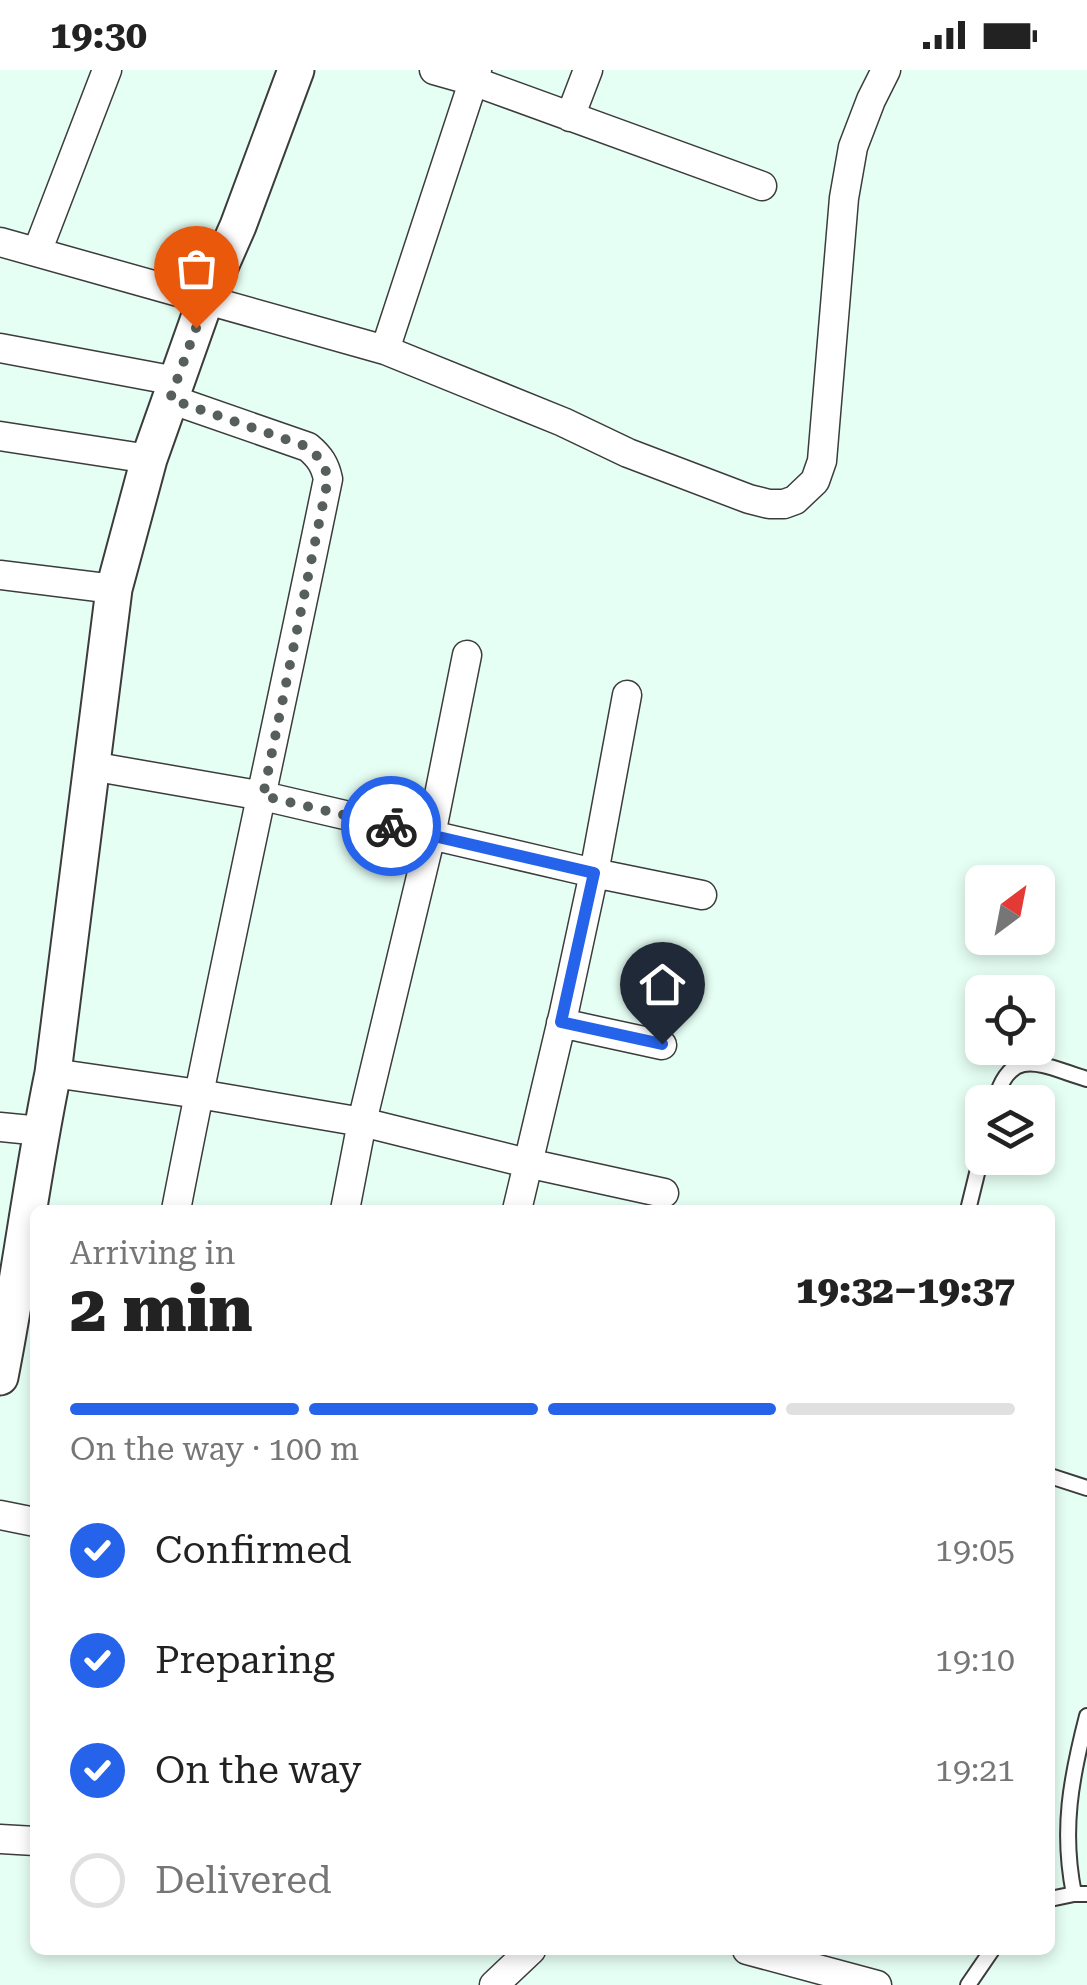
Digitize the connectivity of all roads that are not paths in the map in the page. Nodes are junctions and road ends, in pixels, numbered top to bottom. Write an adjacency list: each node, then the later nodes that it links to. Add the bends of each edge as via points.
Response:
1 (108, 70): 10 (street)
2 (296, 70): 11 (street)
3 (434, 70): 6 (street)
4 (588, 70): 7 (street)
5 (886, 70): 13 (street, via 854,147 844,198 822,461 815,481 795,500 749,500)
6 (475, 76): 7 (street); 13 (street)
7 (570, 116): 8 (street)
8 (762, 186)
9 (0, 242): 10 (street)
10 (36, 252): 11 (street)
11 (205, 301): 13 (street); 14 (street)
12 (0, 348): 14 (street)
13 (385, 350)
14 (173, 390): 16 (street); 22 (street, via 308,447 326,466)
15 (0, 436): 16 (street)
16 (148, 458): 18 (street)
17 (0, 575): 18 (street)
18 (114, 588): 21 (street)
19 (467, 655): 23 (street)
20 (626, 695): 24 (street)
21 (90, 766): 22 (street); 28 (street)
22 (263, 796): 23 (street); 31 (street)
23 (431, 836): 24 (street); 32 (street)
24 (594, 873): 25 (street); 26 (street)
25 (702, 894)
26 (561, 1022): 27 (street); 35 (street)
27 (662, 1044)
28 (53, 1074): 31 (street); 34 (street)
29 (1087, 1079): 30 (lane, via 1032,1063 1009,1070)
30 (1001, 1085)
31 (198, 1094): 32 (street); 38 (street)
32 (362, 1122): 35 (street); 39 (street)
33 (0, 1127): 34 (street)
34 (41, 1131): 42 (street)
35 (527, 1163): 37 (street); 40 (street)
36 (977, 1175): 41 (lane)
37 (664, 1193)
38 (177, 1205)
39 (345, 1205)
40 (518, 1205)
41 (969, 1205)
42 (6, 1317): 43 (street)
43 (0, 1377)
44 (1055, 1478): 45 (lane)
45 (1087, 1488)
46 (0, 1515): 47 (street)
47 (30, 1521)
48 (1087, 1716): 51 (lane, via 1068,1806 1068,1866)
49 (0, 1840): 50 (street)
50 (30, 1841)
51 (1080, 1894): 52 (lane)
52 (1055, 1897)
53 (526, 1955): 56 (street)
54 (766, 1955): 57 (street)
55 (989, 1955): 58 (lane)
56 (494, 1985)
57 (877, 1985)
58 (968, 1985)

